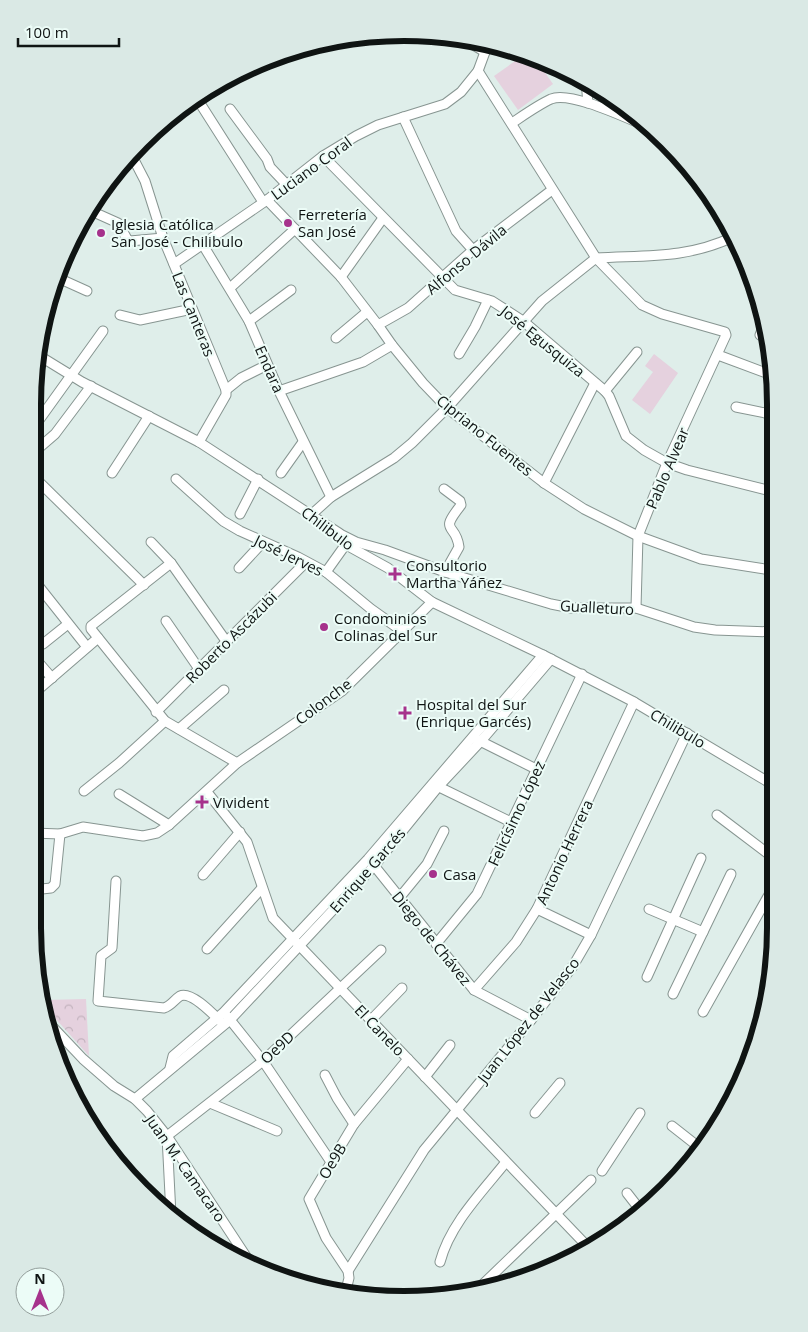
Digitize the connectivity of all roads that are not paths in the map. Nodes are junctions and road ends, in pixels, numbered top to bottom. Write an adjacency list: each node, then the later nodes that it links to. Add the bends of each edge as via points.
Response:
1 (484, 50): 2 (street, Luciano Coral)
2 (478, 71): 7 (street, Luciano Coral, via 445,104); 9 (street)
3 (587, 91): 5 (street)
4 (200, 103): 14 (street, Cipriano Fuentes)
5 (588, 104): 8 (street); 9 (street, via 566,97 551,99)
6 (230, 109): 12 (street, via 270,167)
7 (403, 117): 10 (street, Luciano Coral, via 378,125); 21 (street, via 456,231)
8 (629, 120)
9 (512, 123): 13 (street)
10 (323, 156): 12 (street, Luciano Coral); 16 (street, José Egusquiza)
11 (135, 161): 18 (street, Las Canteras, via 145,181)
12 (287, 184): 14 (street, Luciano Coral)
13 (552, 190): 21 (street, Alfonso Dávila); 22 (street)
14 (265, 201): 17 (street, Cipriano Fuentes); 20 (street, Luciano Coral)
15 (96, 213): 18 (street, via 118,223 130,241)
16 (383, 218): 24 (street); 25 (street, José Egusquiza)
17 (295, 229): 24 (street, Cipriano Fuentes); 27 (street)
18 (163, 238): 23 (street, Las Canteras)
19 (727, 239): 22 (street, via 699,250 669,255)
20 (203, 245): 23 (street, Luciano Coral); 27 (street, Endara)
21 (472, 250): 25 (street, Alfonso Dávila)
22 (596, 258): 35 (street, via 542,301); 42 (street, Pablo Alvear, via 642,305 724,332 726,335)
23 (174, 264): 31 (street, Las Canteras)
24 (341, 277): 32 (street, Cipriano Fuentes)
25 (441, 277): 30 (street, José Egusquiza, via 457,291); 36 (street, Alfonso Dávila, via 408,308)
26 (63, 280): 29 (street)
27 (230, 288): 34 (street, Endara)
28 (291, 290): 34 (street)
29 (87, 291)
30 (488, 300): 35 (street, José Egusquiza); 41 (street)
31 (192, 309): 33 (street, via 140,320); 49 (street, Las Canteras)
32 (367, 312): 36 (street, Cipriano Fuentes); 38 (street)
33 (120, 315)
34 (249, 321): 44 (street, Endara)
35 (523, 321): 47 (street, José Egusquiza); 52 (street)
36 (378, 325): 39 (street, Cipriano Fuentes)
37 (103, 331): 46 (street)
38 (336, 338)
39 (392, 346): 50 (street, via 363,362); 52 (street, Cipriano Fuentes)
40 (637, 352): 51 (street)
41 (459, 354)
42 (718, 355): 45 (street); 60 (street, Pablo Alvear)
43 (44, 359): 46 (street, Chilibulo)
44 (267, 365): 49 (street); 50 (street, Endara)
45 (765, 373)
46 (71, 376): 48 (street, Chilibulo); 56 (street)
47 (595, 383): 51 (street, José Egusquiza); 65 (street)
48 (90, 386): 55 (street, Chilibulo); 59 (street, via 55,434)
49 (226, 390): 57 (street)
50 (279, 391): 58 (street, Endara)
51 (605, 392): 60 (street, José Egusquiza, via 626,436)
52 (448, 408): 65 (street, Cipriano Fuentes); 69 (street, via 394,458)
53 (736, 408): 54 (street)
54 (767, 414)
55 (149, 416): 57 (street, Chilibulo); 61 (street)
56 (41, 417)
57 (199, 442): 64 (street, Chilibulo)
58 (303, 442): 62 (street); 69 (street, Endara)
59 (41, 446)
60 (667, 463): 68 (street, José Egusquiza); 73 (street, Pablo Alvear)
61 (112, 473)
62 (281, 473)
63 (176, 479): 75 (street, José Jerves, via 223,521)
64 (258, 479): 70 (street); 71 (street, Chilibulo)
65 (544, 483): 73 (street, Cipriano Fuentes, via 584,509)
66 (41, 484): 83 (street)
67 (444, 489): 82 (street, via 461,505 449,522 459,547)
68 (767, 490)
69 (331, 497): 71 (street)
70 (240, 514)
71 (311, 515): 72 (street, Chilibulo)
72 (339, 533): 76 (street, Chilibulo); 82 (street, Gualleturo, via 356,542)
73 (638, 536): 80 (street, Cipriano Fuentes, via 701,559); 86 (street, Pablo Alvear)
74 (151, 542): 78 (street)
75 (263, 542): 77 (street, José Jerves); 79 (street)
76 (346, 544): 81 (street); 85 (street, Chilibulo, via 388,568)
77 (306, 562): 81 (street, José Jerves); 92 (street, Roberto Ascázubi)
78 (171, 564): 83 (street); 92 (street)
79 (239, 568)
80 (767, 569)
81 (326, 572): 89 (street, José Jerves)
82 (445, 572): 86 (street, Gualleturo, via 571,608)
83 (144, 585): 91 (street, via 91,626)
84 (41, 591): 88 (street)
85 (432, 602): 89 (street, Colonche); 95 (street, Chilibulo)
86 (636, 608): 90 (street, Gualleturo, via 694,627)
87 (166, 621): 97 (street)
88 (68, 624): 93 (street); 94 (street)
89 (402, 631): 108 (street, Colonche, via 342,690)
90 (767, 632)
91 (98, 638): 94 (street); 103 (street)
92 (226, 641): 97 (street, Roberto Ascázubi)
93 (43, 644)
94 (87, 647): 99 (street)
95 (547, 657): 98 (street, Chilibulo); 107 (street, Enrique Garcés)
96 (41, 665): 99 (street)
97 (199, 669): 103 (street, Roberto Ascázubi)
98 (582, 674): 102 (street, Chilibulo); 109 (street, Felicísimo López)
99 (52, 678): 100 (street)
100 (41, 687)
101 (224, 690): 105 (street)
102 (634, 702): 106 (street, Chilibulo); 132 (street, Antonio Herrera)
103 (156, 712): 104 (street)
104 (164, 721): 105 (street); 112 (street)
105 (178, 729): 108 (street)
106 (687, 733): 110 (street, Chilibulo); 135 (street, Juan López de Velasco)
107 (477, 739): 109 (street); 111 (street, Enrique Garcés)
108 (238, 763): 113 (street, Colonche)
109 (536, 769): 116 (street, Felicísimo López)
110 (767, 781)
111 (435, 785): 116 (street); 124 (street, Enrique Garcés)
112 (84, 791)
113 (207, 792): 117 (street, Colonche); 119 (street, El Canelo)
114 (119, 794): 117 (street)
115 (717, 815): 122 (street)
116 (511, 822): 137 (street, Felicísimo López, via 477,894)
117 (169, 825): 121 (street, Colonche, via 157,833 143,836 83,827)
118 (444, 831): 130 (street, via 428,864)
119 (240, 832): 126 (street); 128 (street, El Canelo, via 247,842)
120 (41, 833): 121 (street, Colonche)
121 (60, 834): 129 (street, via 55,884)
122 (767, 853)
123 (701, 858): 140 (street)
124 (371, 862): 130 (street, Diego de Chávez); 136 (street, Enrique Garcés)
125 (730, 874): 134 (street)
126 (203, 875)
127 (116, 880): 146 (street, via 112,948 101,956 98,1001 164,1008 186,994)
128 (262, 888): 136 (street, El Canelo, via 273,918); 138 (street)
129 (41, 889)
130 (400, 898): 137 (street, Diego de Chávez)
131 (767, 898): 145 (street)
132 (537, 909): 135 (street); 143 (street, Antonio Herrera, via 516,942)
133 (649, 909): 134 (street)
134 (703, 932): 144 (street)
135 (591, 935): 148 (street, Juan López de Velasco, via 573,966)
136 (296, 943): 141 (street, El Canelo); 146 (street, Enrique Garcés)
137 (436, 944): 143 (street, Diego de Chávez)
138 (207, 949)
139 (380, 950): 141 (street, Oe9D)
140 (647, 977)
141 (340, 988): 147 (street, El Canelo); 152 (street, Oe9D)
142 (402, 988): 147 (street)
143 (474, 990): 148 (street, Diego de Chávez)
144 (673, 994)
145 (703, 1012)
146 (223, 1019): 152 (street); 156 (street, Enrique Garcés)
147 (371, 1020): 151 (street, El Canelo)
148 (531, 1020): 158 (street, Juan López de Velasco)
149 (57, 1032): 156 (street, Juan M. Camacaro, via 82,1059)
150 (450, 1045): 154 (street)
151 (408, 1059): 154 (street, El Canelo); 161 (street, Oe9B)
152 (263, 1061): 157 (street, Oe9D); 166 (street)
153 (325, 1075): 161 (street)
154 (425, 1077): 158 (street, El Canelo)
155 (560, 1083): 159 (street)
156 (135, 1099): 164 (street, Juan M. Camacaro)
157 (210, 1103): 163 (street); 164 (street, Oe9D)
158 (456, 1110): 167 (street, El Canelo); 177 (street, Juan López de Velasco, via 414,1165)
159 (535, 1113)
160 (640, 1114): 168 (street)
161 (354, 1124): 166 (street, Oe9B)
162 (672, 1126): 165 (street)
163 (277, 1131)
164 (167, 1136): 171 (street); 175 (street, Juan M. Camacaro)
165 (695, 1144)
166 (331, 1162): 177 (street, Oe9B, via 309,1199 326,1238)
167 (506, 1162): 173 (street, El Canelo); 176 (street, via 447,1241)
168 (602, 1171)
169 (591, 1180): 173 (street)
170 (627, 1193): 172 (street)
171 (170, 1205)
172 (637, 1206)
173 (556, 1214): 174 (street, El Canelo); 178 (street)
174 (583, 1243)
175 (244, 1253)
176 (440, 1262)
177 (348, 1271): 179 (street, Juan López de Velasco)
178 (486, 1281)
179 (347, 1286)

